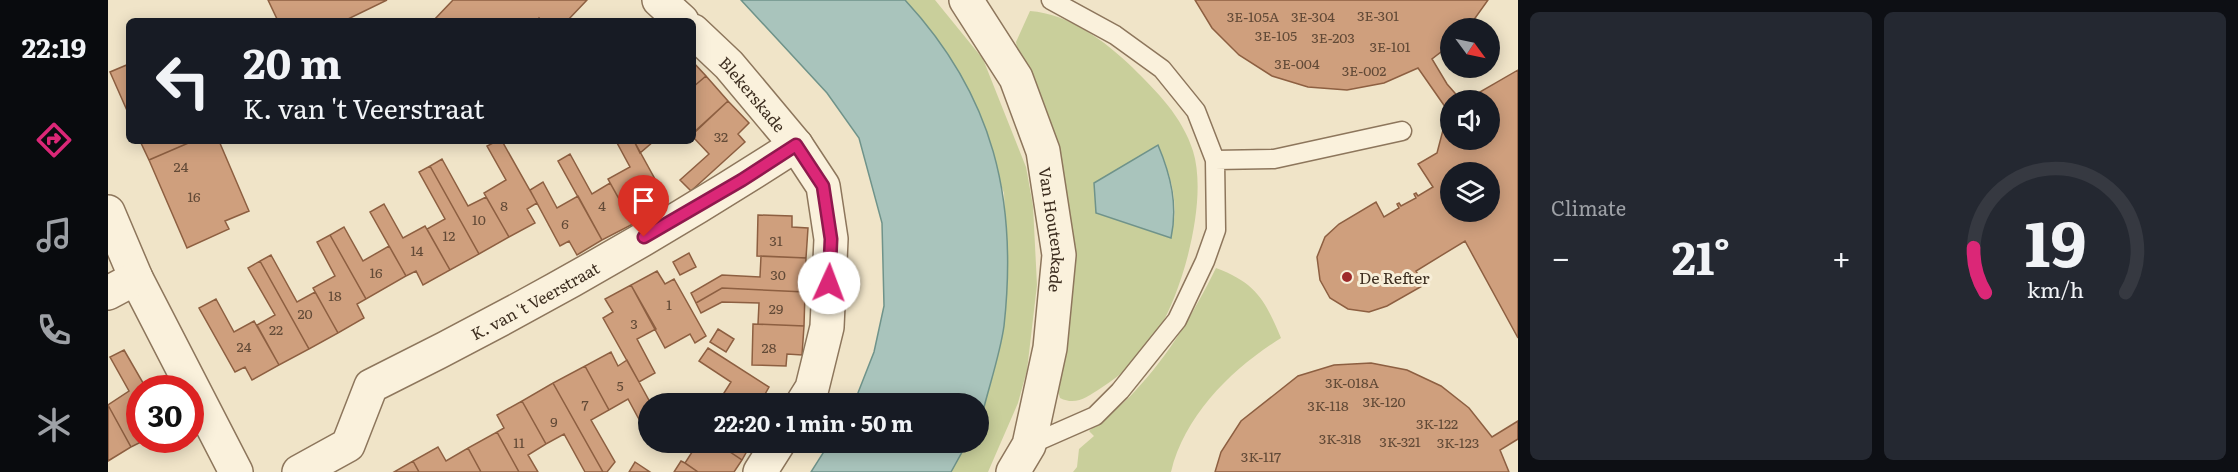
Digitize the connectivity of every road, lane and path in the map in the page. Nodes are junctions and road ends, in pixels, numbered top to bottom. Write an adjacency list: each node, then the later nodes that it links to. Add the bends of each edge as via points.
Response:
1 (659, 0): 4 (street)
2 (966, 0): 14 (street, Van Houtenkade, via 1016,78 1043,151 1059,255 1050,348)
3 (1064, 2): 8 (lane, via 1162,69 1196,111)
4 (679, 18)
5 (696, 34): 7 (street, Blekerskade, via 729,65)
6 (1402, 131): 8 (lane, via 1274,159)
7 (796, 145): 12 (street, Blekerskade, via 823,186 831,239 827,327); 16 (street, K. van 't Veerstraat, via 467,338 371,386 348,445)
8 (1215, 159): 14 (lane, via 1216,230 1177,320 1140,368 1095,416)
9 (108, 212): 10 (street)
10 (136, 278): 11 (street); 15 (street)
11 (108, 293)
12 (809, 393)
13 (771, 453): 17 (street)
14 (1021, 459)
15 (236, 472)
16 (299, 472)
17 (760, 472)

